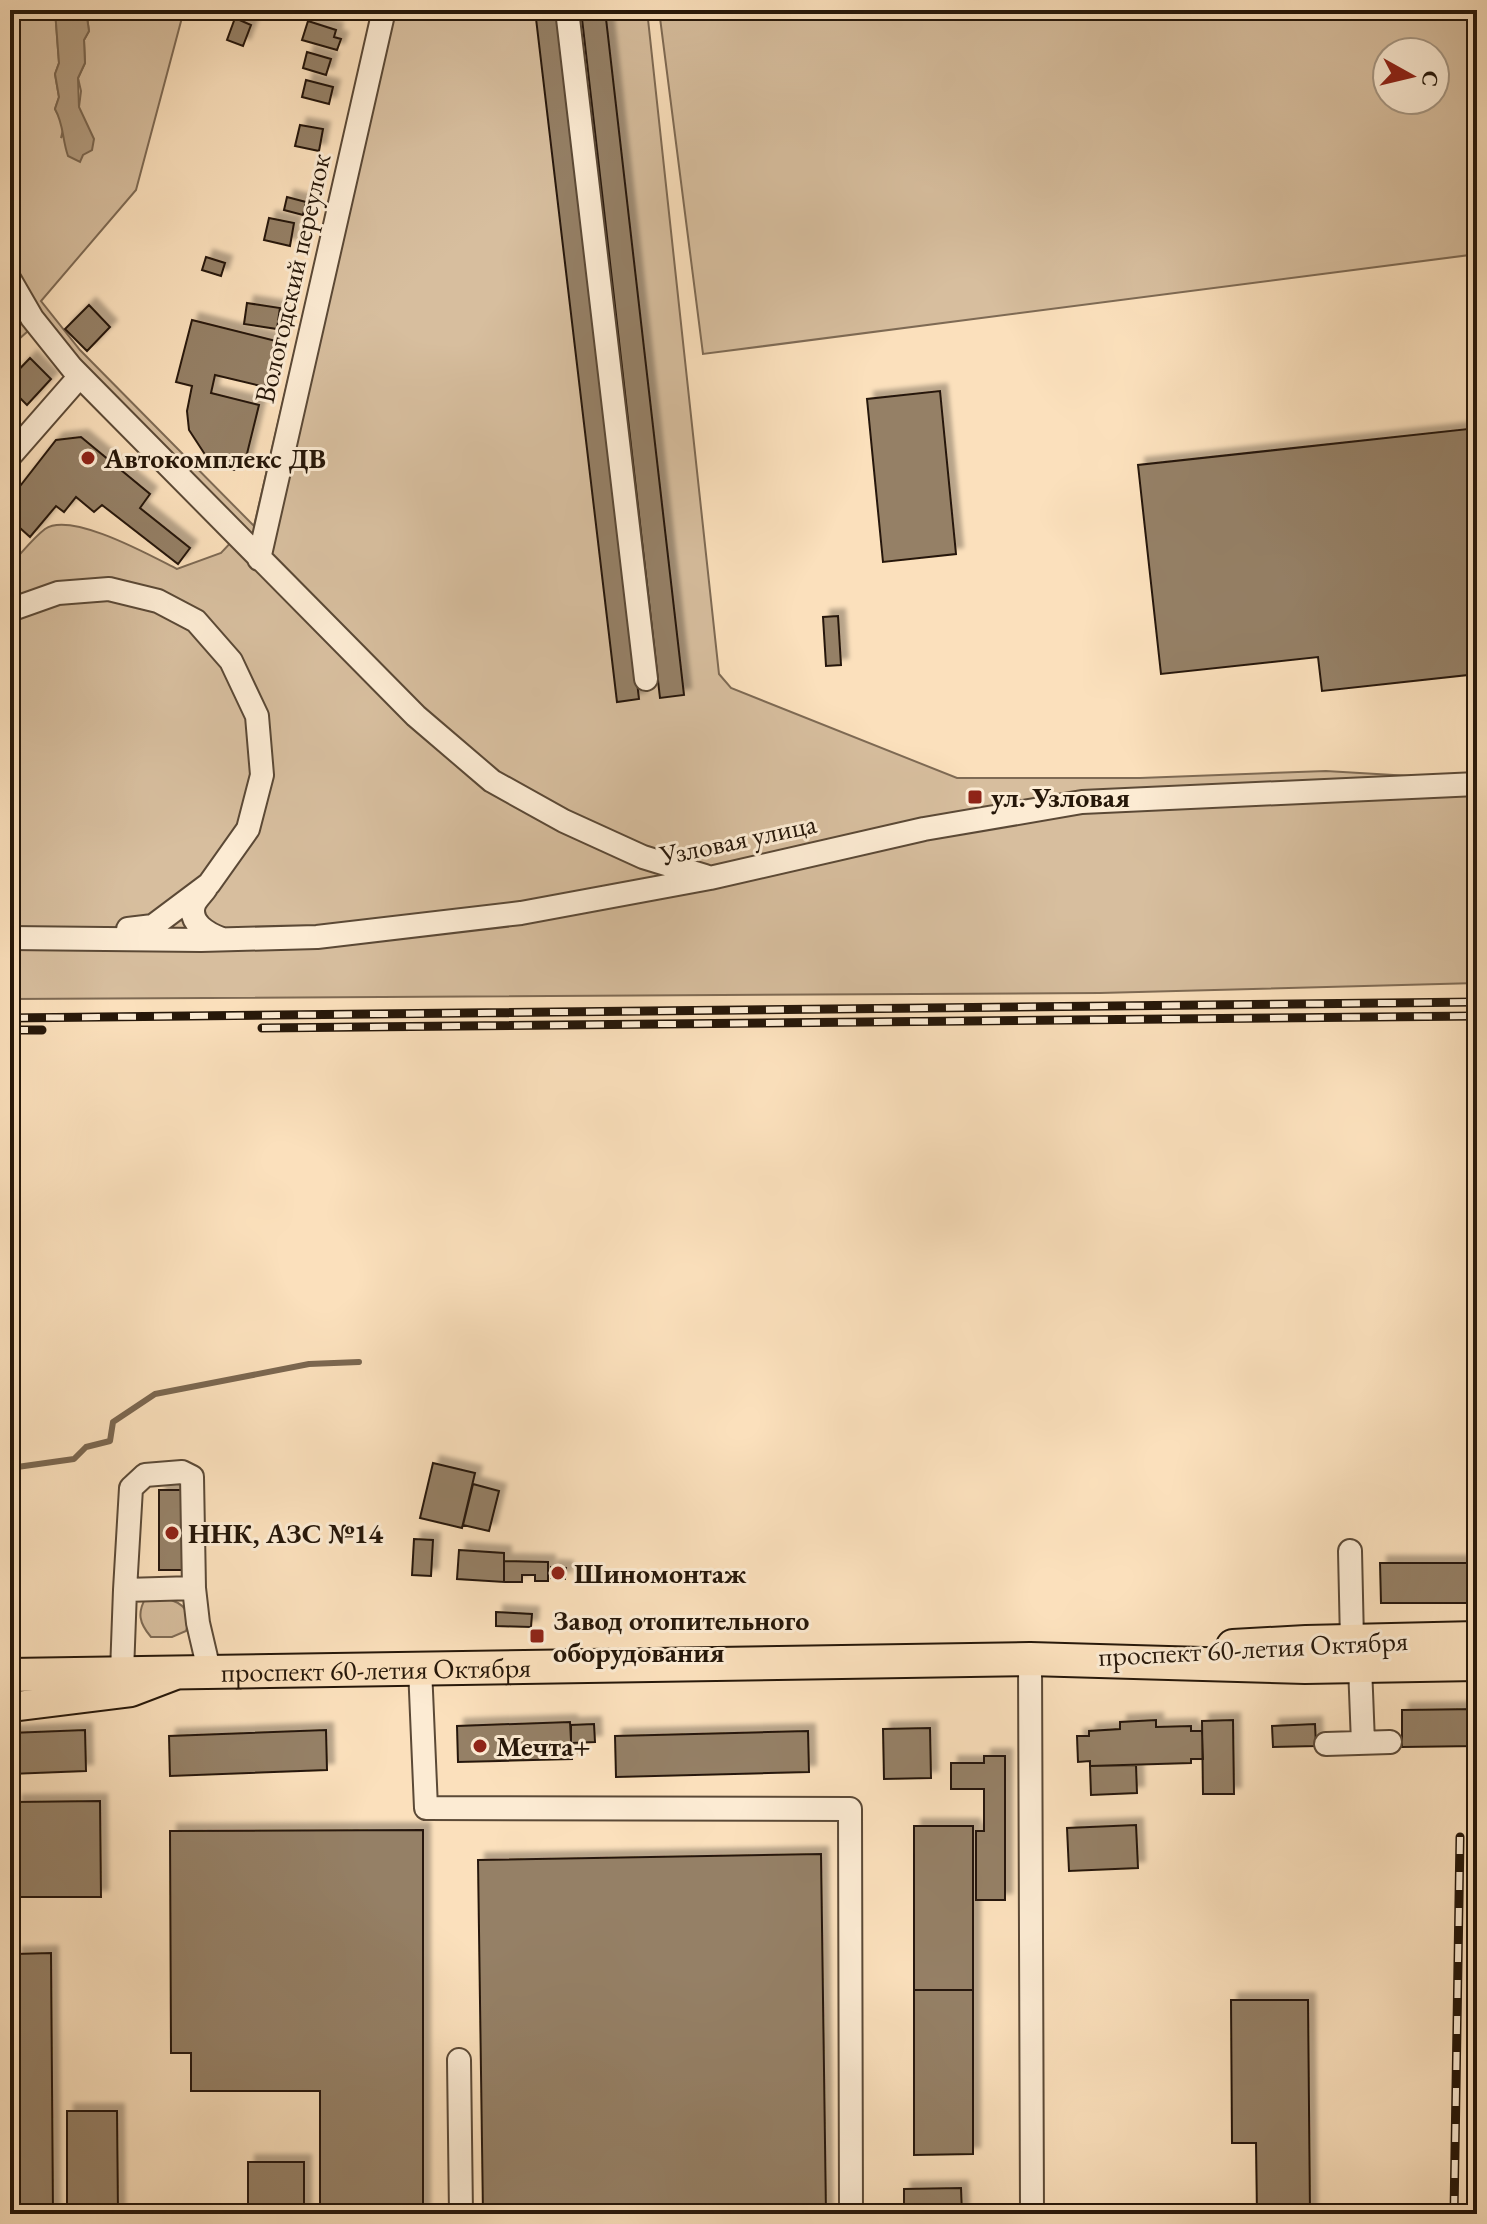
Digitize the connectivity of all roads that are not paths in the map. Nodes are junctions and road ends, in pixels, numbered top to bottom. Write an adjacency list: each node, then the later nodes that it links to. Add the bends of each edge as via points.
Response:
1 (384, 10): 6 (street, Вологодский переулок)
2 (567, 10): 8 (street)
3 (10, 280): 4 (street, via 32,318)
4 (80, 376): 5 (street); 6 (street)
5 (10, 456)
6 (259, 559): 10 (street, via 416,716 492,781 643,857)
7 (10, 610): 11 (street, via 58,593 109,589 158,601 196,621 231,661 257,716 262,775 248,829)
8 (646, 679)
9 (1477, 784): 10 (street, Узловая улица, via 1082,802 924,829)
10 (710, 878): 13 (street, Узловая улица, via 521,913 317,937)
11 (209, 884): 13 (street, via 194,905 194,915 200,927); 14 (street, via 153,926)
12 (10, 938): 14 (street, Узловая улица)
13 (223, 939): 14 (street, Узловая улица)
14 (58, 940)
15 (1350, 1551): 19 (street)
16 (194, 1588): 17 (street); 17 (street, via 192,1477 182,1472 145,1475 131,1488); 24 (street)
17 (125, 1590): 25 (street)
18 (1477, 1638): 19 (highway, проспект 60-летия Октября)
19 (1356, 1653): 20 (highway, проспект 60-летия Октября, via 1305,1667); 22 (highway, проспект 60-летия Октября); 30 (street)
20 (1030, 1659): 23 (highway, проспект 60-летия Октября); 35 (street)
21 (10, 1661): 26 (highway)
22 (1477, 1664)
23 (420, 1668): 24 (highway, проспект 60-летия Октября); 34 (street, via 426,1808 850,1809)
24 (198, 1670): 25 (highway, проспект 60-летия Октября); 28 (main road, via 131,1692)
25 (122, 1672): 26 (highway, проспект 60-летия Октября)
26 (70, 1674): 27 (highway, проспект 60-летия Октября)
27 (10, 1675)
28 (10, 1707)
29 (1390, 1742): 30 (street)
30 (1363, 1743): 31 (street)
31 (1326, 1744)
32 (459, 2060): 33 (street)
33 (461, 2214)
34 (851, 2214)
35 (1032, 2214)

